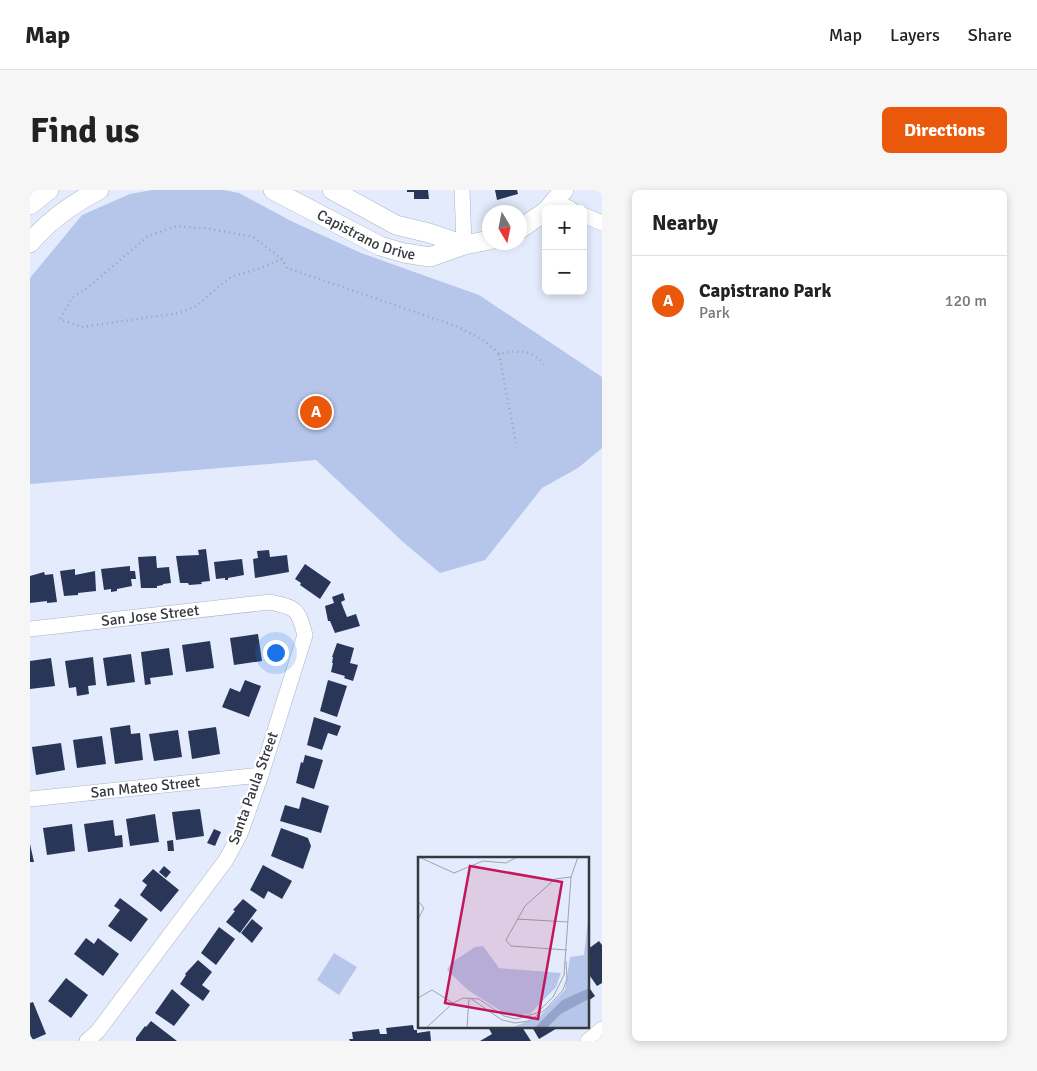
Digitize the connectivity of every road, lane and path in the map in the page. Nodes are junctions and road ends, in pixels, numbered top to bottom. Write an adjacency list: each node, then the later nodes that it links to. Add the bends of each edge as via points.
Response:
1 (49, 190): 6 (street)
2 (99, 190): 12 (street, via 42,228)
3 (273, 190): 13 (street, Capistrano Drive, via 380,246 404,253 430,256)
4 (332, 190): 13 (street, Capistrano Drive, via 396,225)
5 (462, 190): 13 (street)
6 (30, 204)
7 (557, 204): 10 (street)
8 (587, 216): 9 (street)
9 (602, 223)
10 (527, 224)
11 (482, 242): 13 (street, Capistrano Drive)
12 (30, 243)
13 (464, 245)
14 (282, 259): 14 (path, via 233,276 198,305 179,312 82,327 60,319 72,298 148,236 177,226 253,238); 15 (path, via 287,268 456,326 485,341)
15 (499, 354): 16 (path, via 529,352); 17 (path)
16 (544, 364)
17 (516, 444)
18 (270, 602): 19 (street, San Jose Street); 20 (street, Santa Paula Street, via 292,607 300,617 304,635)
19 (30, 629)
20 (261, 775): 21 (street, San Mateo Street); 23 (street, Santa Paula Street, via 240,834 226,860 98,1031)
21 (30, 799)
22 (602, 1030): 24 (street)
23 (86, 1041)
24 (588, 1041)

